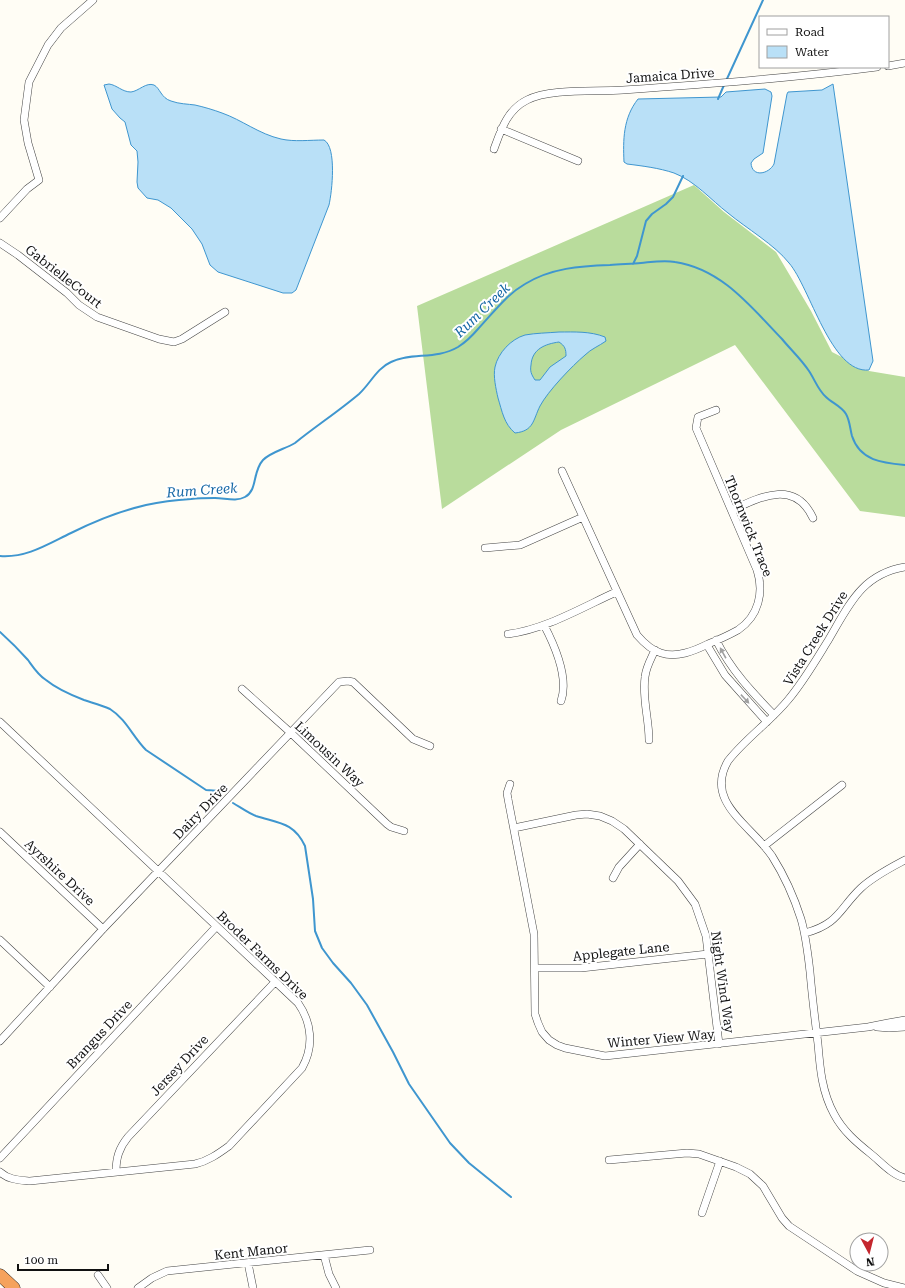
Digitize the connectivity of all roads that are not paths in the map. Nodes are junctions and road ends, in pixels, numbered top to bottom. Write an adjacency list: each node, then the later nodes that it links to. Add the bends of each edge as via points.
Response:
1 (93, 0): 8 (street, via 61,28 48,45 29,82 24,120 39,180)
2 (905, 63): 3 (street)
3 (889, 66)
4 (870, 68): 5 (street, Jamaica Drive, via 744,81 542,95 519,105)
5 (501, 129): 6 (street, Jamaica Drive); 7 (street)
6 (494, 149)
7 (578, 161)
8 (0, 218)
9 (0, 243): 10 (street, GabrielleCourt, via 97,317 159,339 174,342 182,339)
10 (225, 312)
11 (716, 410): 13 (street, Thornwick Trace, via 698,417 696,428)
12 (562, 471): 14 (street, Thornwick Trace)
13 (732, 510): 15 (street, via 773,494 795,499 805,506); 21 (street, Thornwick Trace, via 756,570 760,593 750,620 738,630)
14 (582, 517): 16 (street, via 520,544); 18 (street, Thornwick Trace)
15 (813, 518)
16 (485, 548)
17 (905, 567): 28 (street, Vista Creek Drive, via 878,576 855,595 806,677)
18 (616, 592): 19 (street); 23 (street, Thornwick Trace, via 634,632)
19 (544, 625): 20 (street); 27 (street, via 552,640 563,674)
20 (508, 634)
21 (716, 640): 22 (street, Thornwick Trace); 24 (street, one-way to 21)
22 (707, 644): 23 (street, Thornwick Trace, via 677,654); 25 (street)
23 (654, 650): 32 (street, via 645,678 644,699)
24 (740, 679): 25 (street); 28 (street)
25 (734, 686): 30 (street, one-way to 30)
26 (242, 689): 31 (street, Limousin Way)
27 (561, 701)
28 (774, 715): 30 (street, Vista Creek Drive)
29 (0, 722): 42 (street, Broder Farms Drive)
30 (766, 722): 40 (street, Vista Creek Drive, via 728,761 721,781 726,804)
31 (291, 733): 33 (street, Dairy Drive, via 339,682 348,681 357,686 413,738); 37 (street, Limousin Way, via 386,824); 42 (street, Dairy Drive)
32 (649, 740)
33 (430, 746)
34 (510, 784): 36 (street, Winter View Way, via 507,793)
35 (842, 785): 40 (street)
36 (514, 828): 39 (street, Night Wind Way, via 576,815 594,815 618,824); 49 (street, Winter View Way, via 532,924)
37 (404, 831)
38 (0, 832): 45 (street, Ayrshire Drive)
39 (640, 844): 43 (street, via 619,867); 48 (street, Night Wind Way, via 690,896 703,925)
40 (764, 846): 46 (street, Vista Creek Drive, via 776,863 798,909)
41 (905, 860): 46 (street, via 869,881 831,922)
42 (158, 872): 44 (street, Broder Farms Drive); 45 (street, Dairy Drive)
43 (613, 878)
44 (216, 927): 50 (street, Broder Farms Drive); 58 (street, Brangus Drive)
45 (103, 929): 51 (street, Dairy Drive)
46 (805, 933): 55 (street, Vista Creek Drive)
47 (0, 940): 51 (street)
48 (708, 954): 49 (street, Applegate Lane, via 581,968); 57 (street, Night Wind Way)
49 (535, 968): 57 (street, Winter View Way, via 536,1018 546,1037 557,1045 610,1056)
50 (275, 982): 62 (street, Jersey Drive, via 128,1137 116,1160); 62 (street, Broder Farms Drive, via 298,1003 307,1019 309,1050 302,1068 229,1146 211,1158 195,1164)
51 (50, 987): 56 (street, Dairy Drive)
52 (905, 1020): 53 (street, Winter View Way)
53 (873, 1027): 54 (street, Winter View Way); 55 (street, Winter View Way)
54 (905, 1027)
55 (816, 1033): 57 (street, Winter View Way); 63 (street, Vista Creek Drive, via 822,1084 835,1115 858,1144 895,1174)
56 (0, 1041)
57 (719, 1044)
58 (0, 1158)
59 (609, 1160): 60 (street, via 687,1153)
60 (720, 1161): 64 (street); 75 (street, via 743,1169 757,1179 784,1221 796,1231 862,1273)
61 (0, 1172): 62 (street, Broder Farms Drive, via 15,1180 30,1181)
62 (116, 1172)
63 (905, 1178)
64 (702, 1213)
65 (370, 1250): 66 (street, Kent Manor)
66 (324, 1255): 67 (street, Kent Manor); 74 (street)
67 (248, 1263): 72 (street, Kent Manor, via 167,1271); 73 (street)
68 (0, 1275): 70 (highway)
69 (98, 1275): 71 (street)
70 (14, 1288)
71 (107, 1288)
72 (138, 1288)
73 (253, 1288)
74 (336, 1288)
75 (904, 1288)

